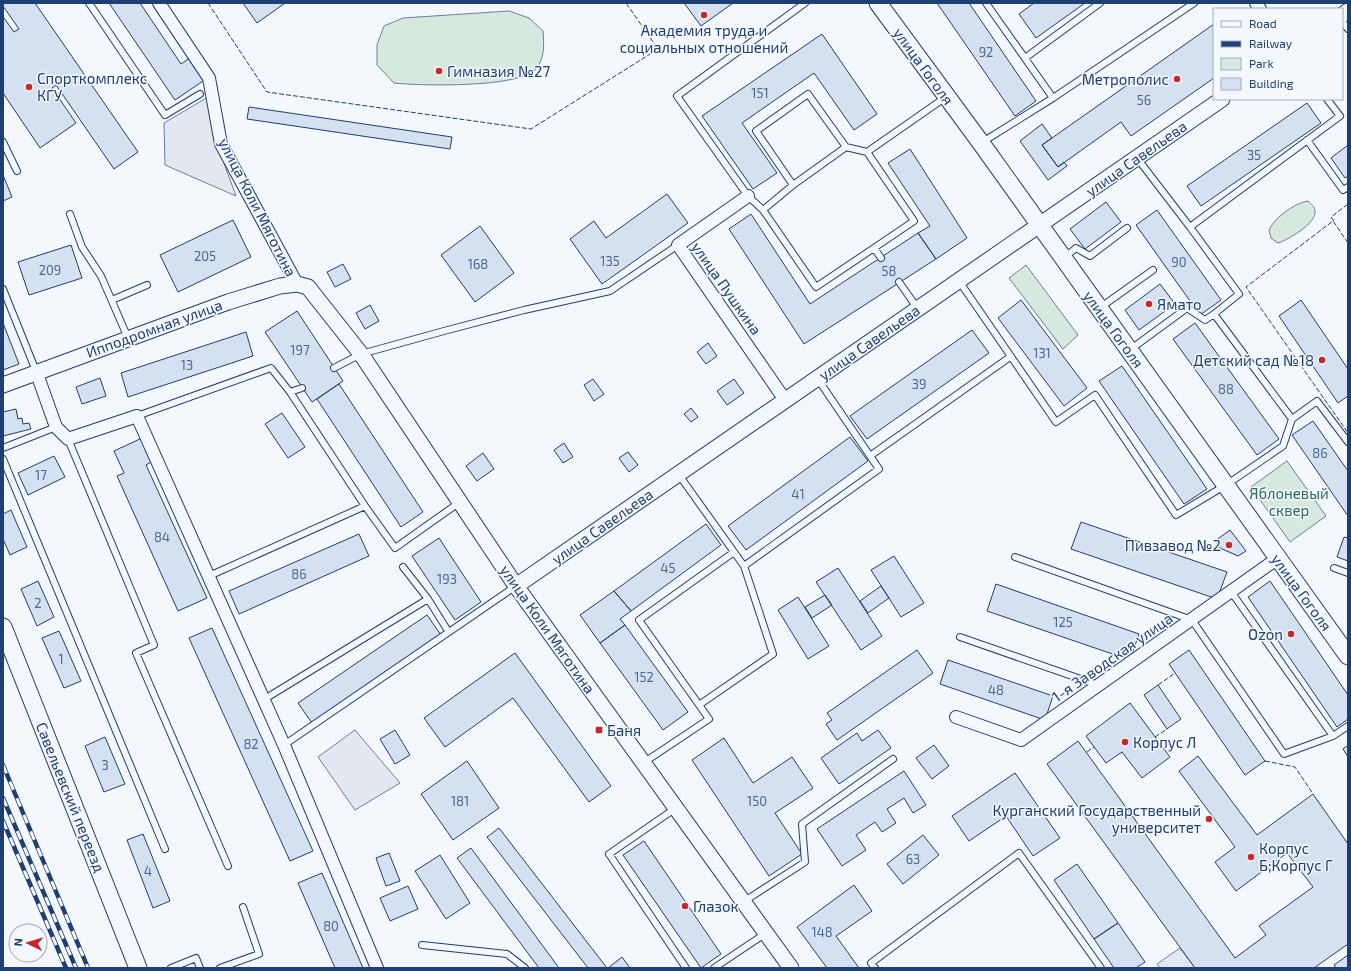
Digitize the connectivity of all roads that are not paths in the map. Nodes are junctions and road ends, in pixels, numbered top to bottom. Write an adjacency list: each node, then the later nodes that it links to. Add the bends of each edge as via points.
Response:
1 (89, 3): 9 (lane, via 165,115)
2 (159, 3): 37 (street, улица Коли Мяготина, via 209,78 221,144)
3 (804, 3): 23 (lane, via 677,96)
4 (878, 3): 10 (main road, улица Гоголя)
5 (986, 3): 8 (lane)
6 (1100, 3): 8 (lane)
7 (1194, 3): 11 (lane)
8 (1025, 58): 11 (lane)
9 (200, 94)
10 (947, 97): 16 (main road, улица Гоголя); 18 (lane)
11 (1053, 98): 16 (lane)
12 (1221, 100): 19 (street, улица Савельева)
13 (1328, 100): 14 (lane, via 1340,116)
14 (1307, 140): 22 (lane, via 1343,190); 27 (lane)
15 (3, 142): 20 (lane)
16 (981, 143): 26 (main road, улица Гоголя)
17 (846, 147): 18 (lane); 21 (lane); 21 (lane, via 808,94 756,131)
18 (867, 152): 30 (lane, via 914,221)
19 (1137, 158): 26 (street, улица Савельева); 27 (lane)
20 (17, 171)
21 (793, 185): 24 (lane)
22 (1348, 187)
23 (748, 196): 24 (lane); 29 (street, улица Пушкина)
24 (762, 210): 30 (lane, via 816,287)
25 (70, 214): 39 (lane, via 82,247 101,276)
26 (1040, 225): 32 (main road, улица Гоголя); 34 (street, улица Савельева)
27 (1190, 227): 42 (lane, via 1238,294)
28 (1127, 228): 32 (lane, via 1090,256 1076,248)
29 (678, 246): 45 (lane, via 610,292 524,310); 53 (street, улица Пушкина)
30 (874, 248): 31 (lane)
31 (881, 258)
32 (1063, 258): 41 (main road, улица Гоголя)
33 (1153, 270): 41 (lane)
34 (959, 281): 40 (street, улица Савельева); 46 (lane)
35 (898, 282): 40 (lane)
36 (147, 285): 39 (lane)
37 (302, 286): 43 (street, Ипподромная улица, via 280,286); 45 (street, улица Коли Мяготина)
38 (3, 289): 48 (lane)
39 (112, 300): 43 (lane)
40 (918, 308): 49 (street, улица Савельева)
41 (1099, 308): 44 (main road, улица Гоголя)
42 (1214, 314): 44 (lane, via 1205,320 1187,308); 55 (lane)
43 (128, 338): 48 (street, Ипподромная улица)
44 (1129, 350): 63 (main road, улица Гоголя)
45 (362, 354): 47 (lane); 64 (street, улица Коли Мяготина)
46 (1010, 357): 60 (lane); 63 (lane, via 1056,422 1095,395 1176,515)
47 (334, 368)
48 (36, 372): 50 (street, Ипподромная улица); 56 (street)
49 (817, 378): 53 (street, улица Савельева); 60 (lane)
50 (3, 385)
51 (302, 388): 52 (lane)
52 (290, 392): 54 (lane, via 271,368); 65 (lane)
53 (786, 400): 62 (street, улица Савельева)
54 (137, 416): 57 (street); 73 (street)
55 (1292, 419): 58 (lane, via 1317,401); 63 (lane, via 1283,446)
56 (56, 426): 57 (street); 59 (lane)
57 (68, 439): 93 (lane, via 154,646 136,653)
58 (1348, 442)
59 (3, 448)
60 (870, 456): 69 (lane, via 879,469)
61 (3, 459): 92 (lane)
62 (678, 474): 66 (lane); 74 (street, улица Савельева)
63 (1226, 485): 68 (main road, улица Гоголя)
64 (461, 502): 65 (lane, via 395,548); 74 (street, улица Коли Мяготина)
65 (365, 506): 73 (lane)
66 (734, 552): 69 (lane); 84 (lane, via 639,620)
67 (1015, 557): 77 (lane)
68 (1278, 558): 75 (street, 1-я Заводская улица); 81 (main road, улица Гоголя)
69 (744, 566): 84 (lane, via 773,654)
70 (403, 567): 76 (lane)
71 (1334, 568): 72 (lane)
72 (1348, 573)
73 (209, 576): 83 (street)
74 (516, 586): 79 (lane); 90 (street, улица Коли Мяготина)
75 (1232, 593): 77 (street, 1-я Заводская улица); 87 (lane)
76 (428, 599): 79 (lane); 83 (lane)
77 (1192, 620): 82 (street, 1-я Заводская улица); 87 (lane, via 1284,754)
78 (3, 627): 98 (main road, Савельевский переезд)
79 (448, 631): 88 (lane)
80 (960, 637): 82 (lane)
81 (1348, 656)
82 (1098, 685): 85 (street, 1-я Заводская улица, via 1021,740)
83 (263, 700): 88 (street)
84 (699, 705): 90 (lane, via 709,719)
85 (956, 717)
86 (1348, 726): 87 (lane)
87 (1333, 736)
88 (284, 745): 102 (street)
89 (892, 759): 94 (lane, via 802,824 806,862)
90 (643, 763): 91 (street, улица Коли Мяготина)
91 (676, 808): 94 (street, улица Коли Мяготина); 104 (lane, via 609,854)
92 (165, 849)
93 (228, 866)
94 (743, 902): 96 (street, улица Коли Мяготина)
95 (243, 907): 101 (lane, via 259,954)
96 (766, 933): 105 (lane); 106 (street, улица Коли Мяготина)
97 (422, 944): 103 (lane, via 507,954)
98 (138, 968)
99 (171, 968): 100 (lane, via 196,958)
100 (200, 968)
101 (220, 968)
102 (377, 968)
103 (525, 968)
104 (686, 968)
105 (714, 968)
106 (791, 968)
107 (875, 968): 108 (lane, via 872,963 1019,853)
108 (1101, 968)

